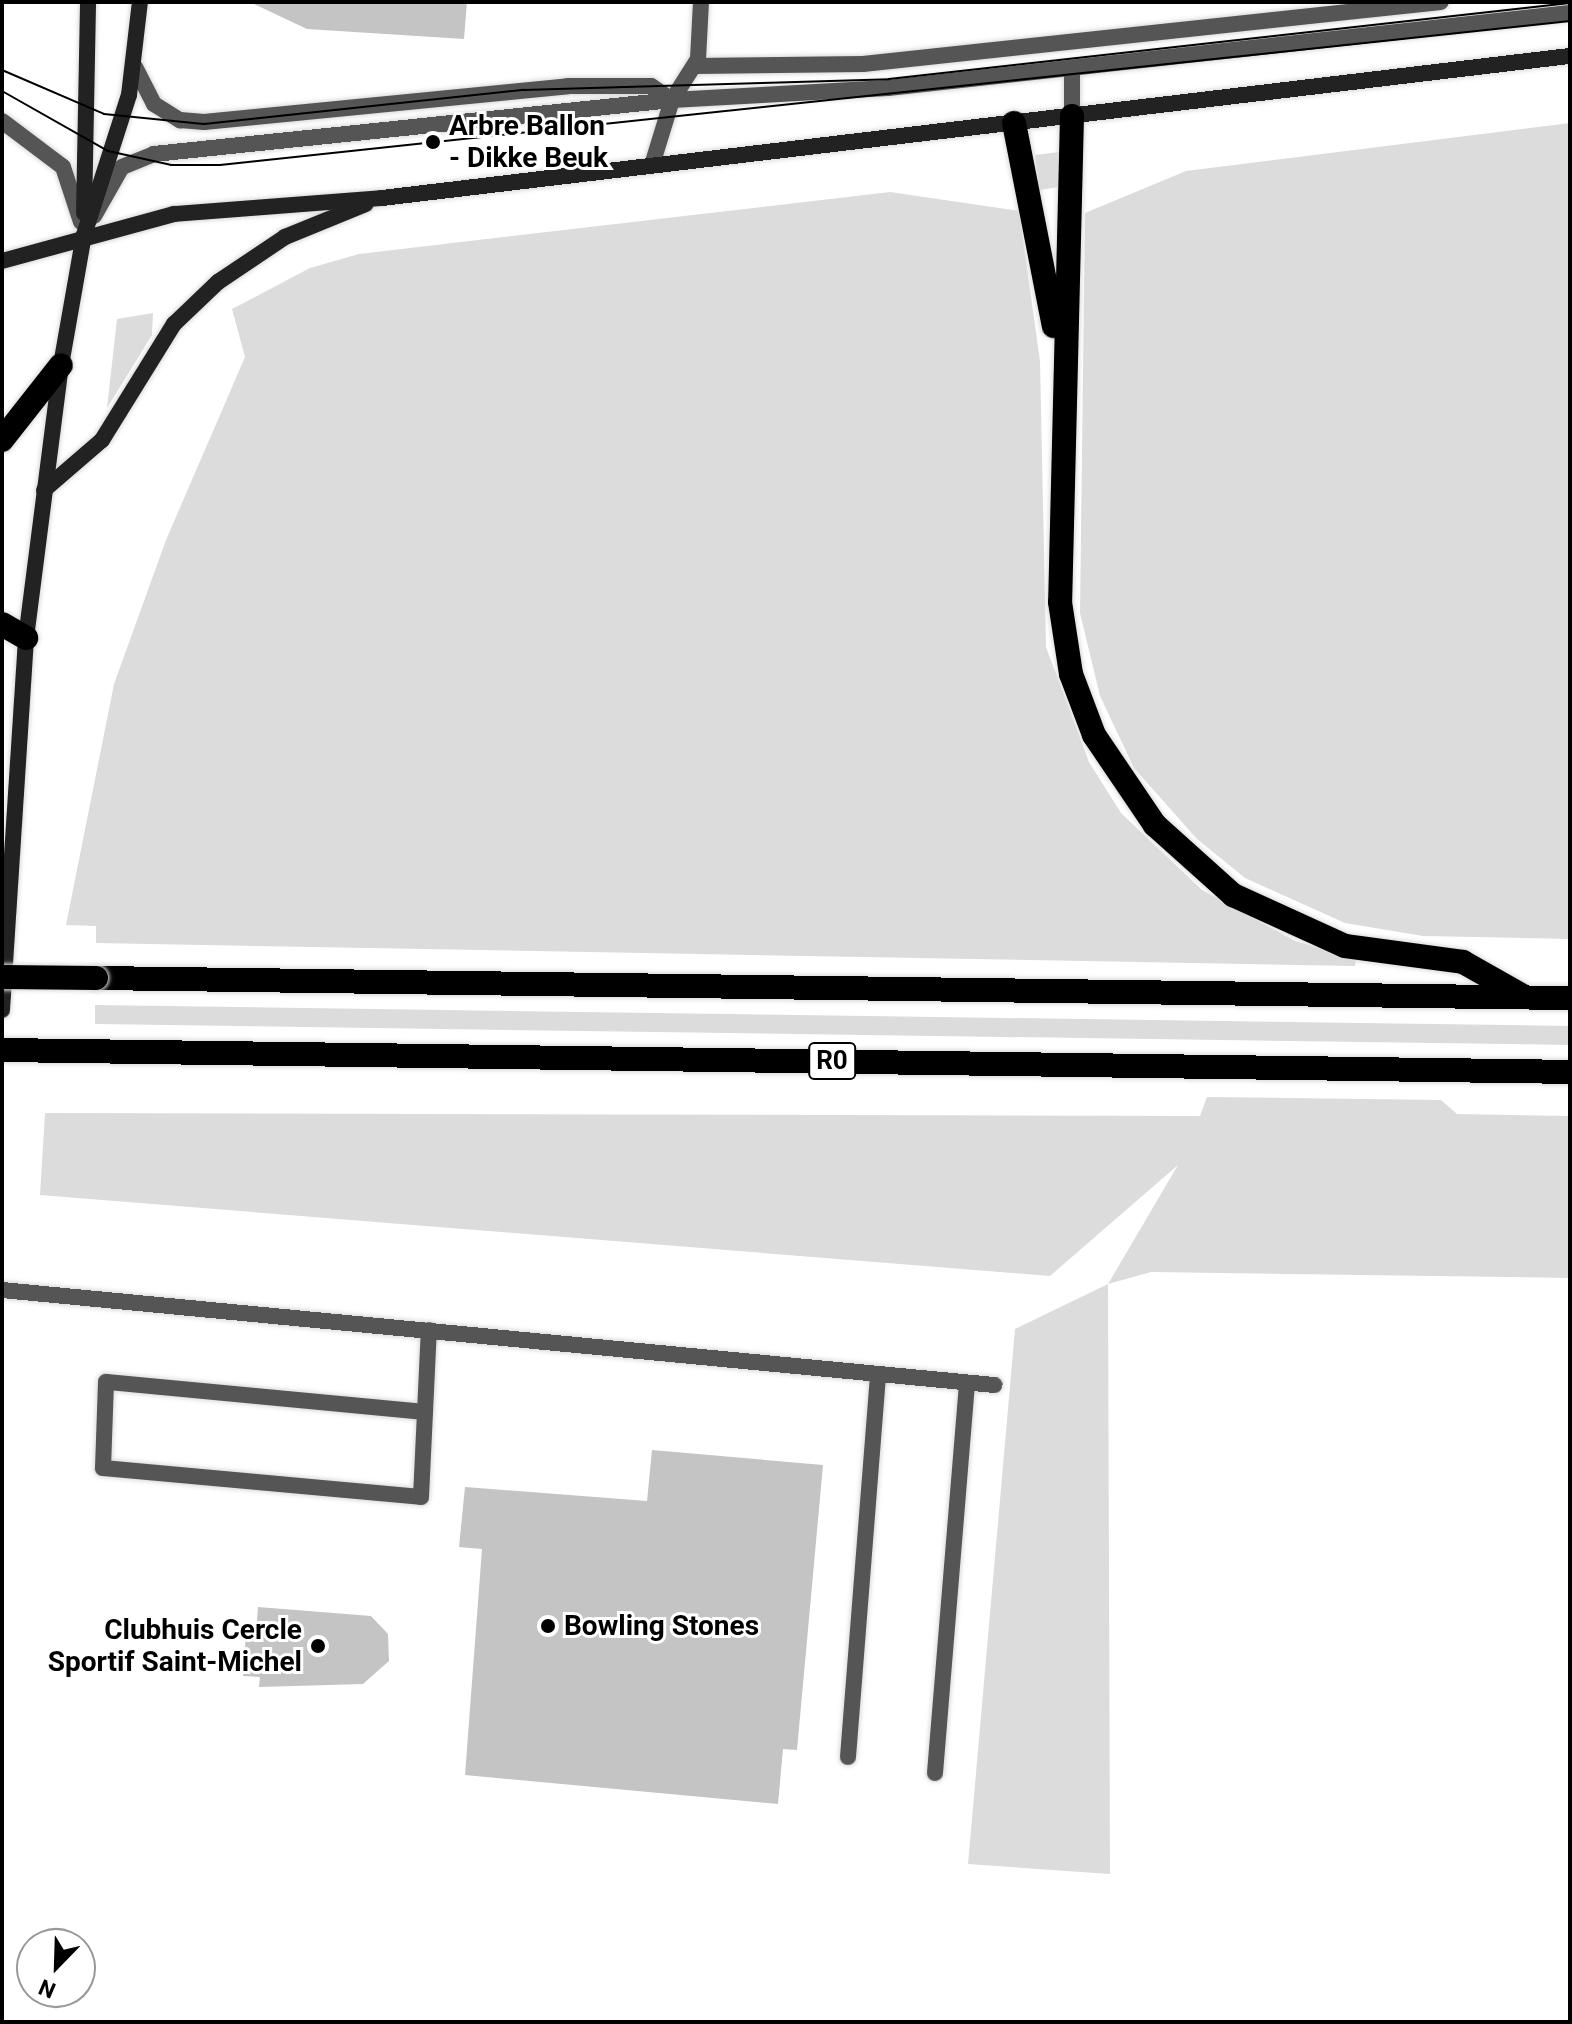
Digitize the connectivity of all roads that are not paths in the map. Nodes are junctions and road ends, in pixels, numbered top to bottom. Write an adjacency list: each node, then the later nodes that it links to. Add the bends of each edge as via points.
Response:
1 (88, 2): 16 (main road)
2 (140, 2): 8 (main road)
3 (701, 2): 7 (street)
4 (1441, 2): 7 (street, via 863,64)
5 (1570, 13): 9 (street)
6 (1570, 56): 11 (main road)
7 (695, 66): 10 (street)
8 (135, 67): 10 (street, via 154,104 180,120 204,122 568,86 651,86); 16 (main road)
9 (1072, 68): 10 (street); 11 (street)
10 (672, 100): 14 (street); 16 (street, via 154,154 122,167)
11 (1072, 116): 13 (main road); 18 (highway)
12 (2, 121): 16 (street, via 63,167)
13 (1014, 123): 14 (main road); 18 (highway)
14 (652, 165): 15 (main road)
15 (382, 198): 16 (main road, via 174,214); 21 (main road, via 285,237 218,282 174,324 102,440)
16 (84, 235): 17 (main road); 19 (main road)
17 (2, 261)
18 (1061, 360): 25 (highway, via 1064,640 1094,735 1132,796 1203,873 1260,912 1345,946 1463,962)
19 (61, 365): 20 (highway); 21 (main road)
20 (2, 440)
21 (44, 490): 23 (main road)
22 (2, 624): 23 (highway)
23 (26, 638): 27 (main road)
24 (2, 977): 25 (highway, bridge)
25 (1525, 997): 26 (highway)
26 (1570, 998)
27 (2, 1010)
28 (2, 1050): 29 (highway, R0)
29 (1570, 1072)
30 (2, 1290): 31 (street)
31 (429, 1330): 32 (street); 35 (street)
32 (878, 1374): 33 (street); 36 (street)
33 (967, 1383): 34 (street); 37 (street)
34 (994, 1385)
35 (425, 1412): 35 (street, via 106,1382 103,1468 421,1497)
36 (848, 1757)
37 (935, 1773)

